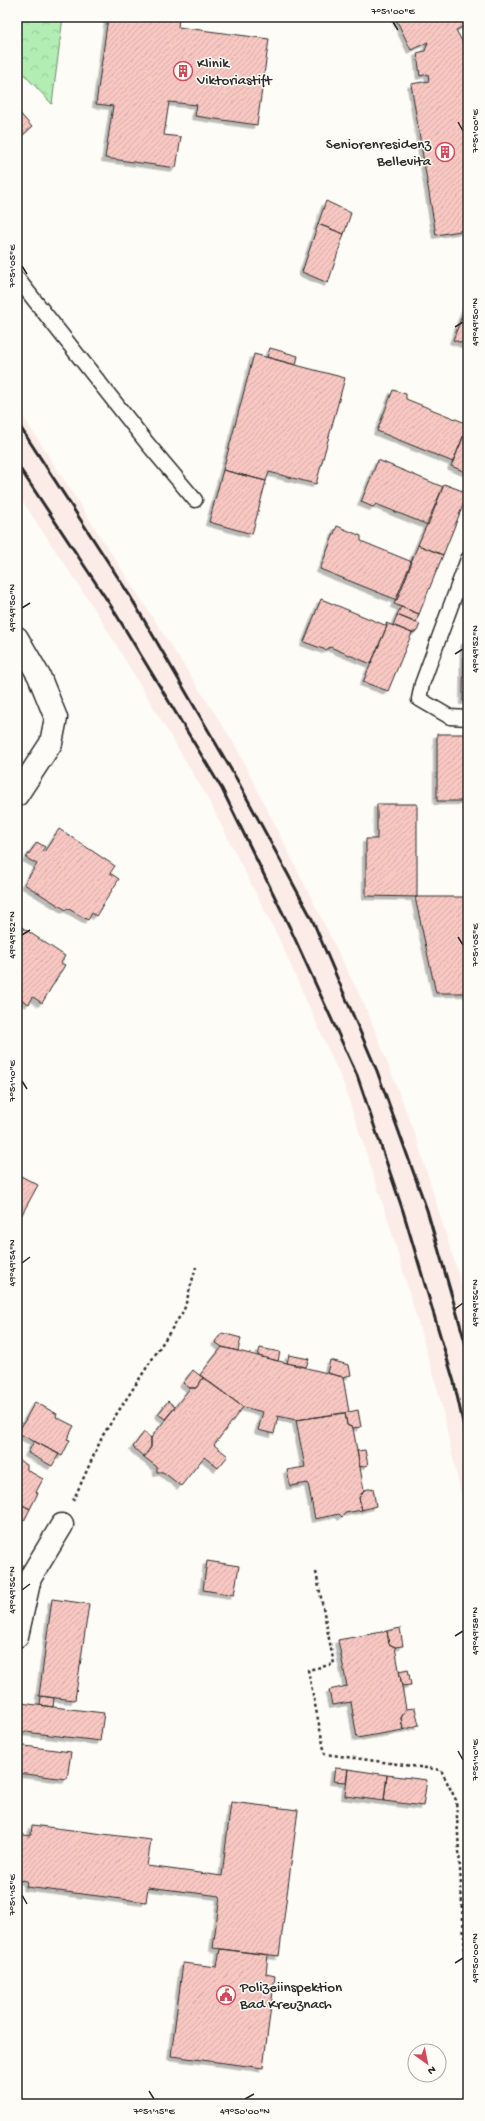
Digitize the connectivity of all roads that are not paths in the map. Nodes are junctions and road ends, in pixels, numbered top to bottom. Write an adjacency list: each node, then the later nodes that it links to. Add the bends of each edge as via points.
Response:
1 (17, 278): 2 (lane)
2 (195, 500)
3 (468, 559): 5 (lane, via 422,684 419,700 450,717)
4 (17, 638): 6 (street, via 39,676 56,718 51,743)
5 (468, 718)
6 (17, 796)
7 (62, 1525): 8 (street, via 30,1578)
8 (17, 1636)

